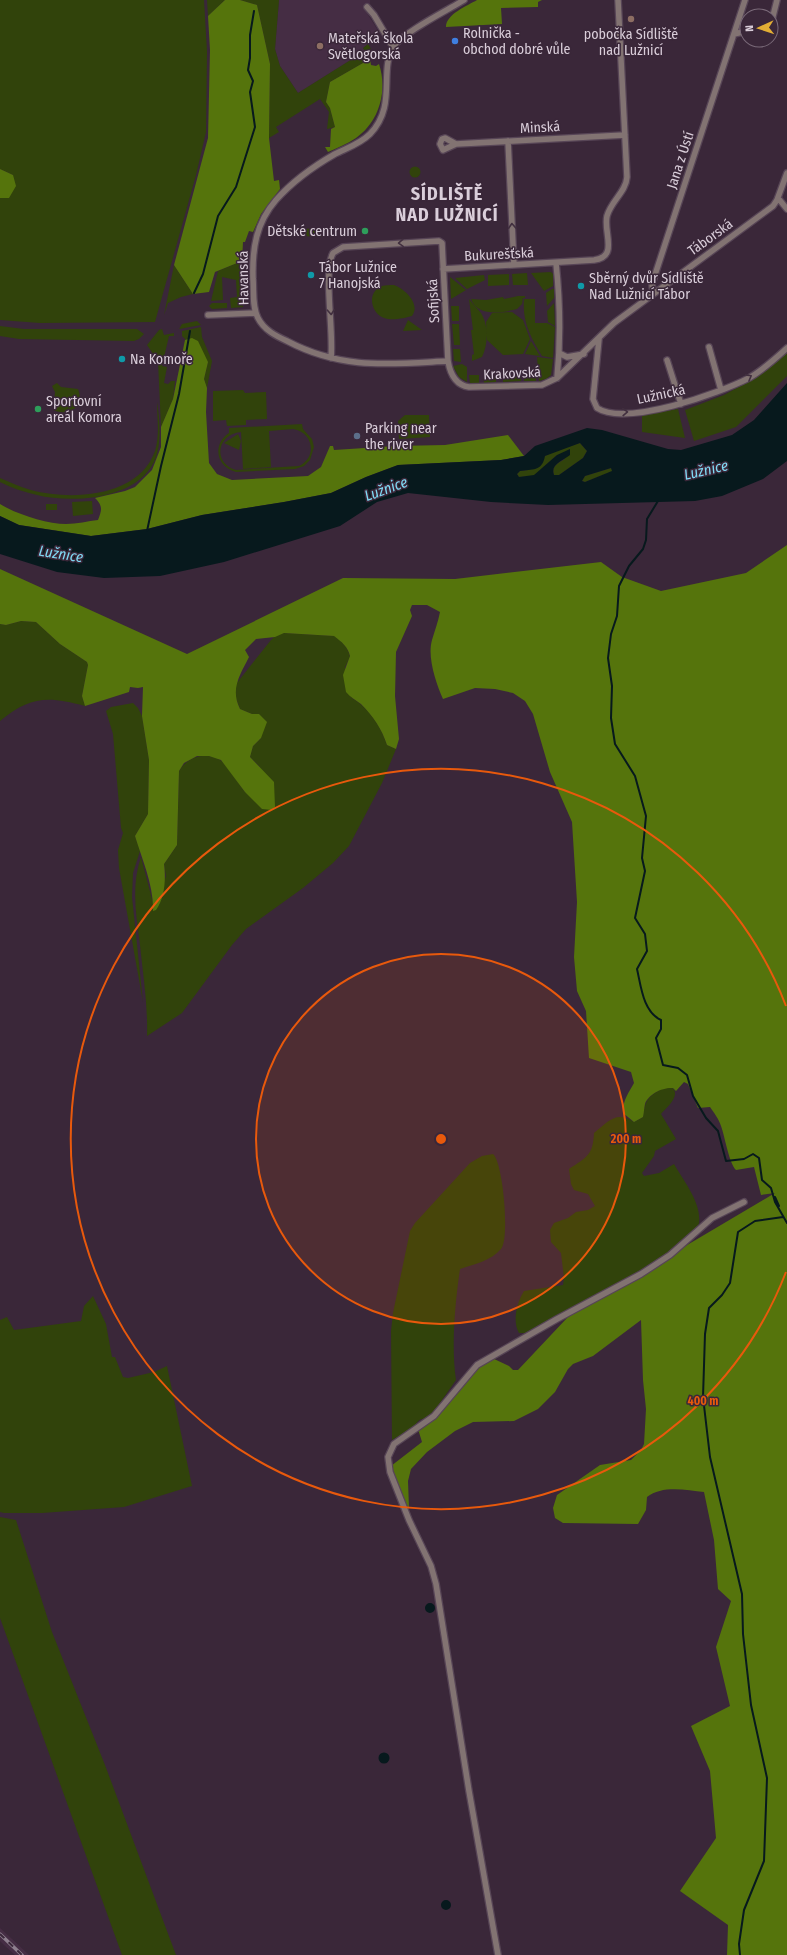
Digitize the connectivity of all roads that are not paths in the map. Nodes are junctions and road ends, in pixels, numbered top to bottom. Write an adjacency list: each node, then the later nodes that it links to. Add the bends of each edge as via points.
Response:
1 (464, 0): 7 (street, via 403,37)
2 (618, 0): 8 (street)
3 (745, 0): 6 (street, Jana z Ústí)
4 (367, 7): 7 (street)
5 (739, 33): 6 (street)
6 (734, 34): 17 (street, Jana z Ústí, via 652,284)
7 (393, 47): 18 (street, Havanská, via 385,106 375,127 361,141 321,162 303,176 276,201 263,220 256,234 253,254)
8 (626, 135): 9 (street, Minská); 14 (street, Bukurešťská, via 627,182 611,205 608,215 607,254 600,259)
9 (508, 141): 10 (street, Minská); 15 (street, one-way to 9)
10 (456, 144)
11 (787, 173): 12 (street, Táborská)
12 (778, 198): 13 (street); 17 (street, Táborská, via 767,210)
13 (787, 209)
14 (556, 263): 15 (street, Bukurešťská); 23 (street, via 560,296)
15 (514, 265): 16 (street, Bukurešťská)
16 (443, 269): 25 (street, Sofijská, one-way to 25, via 440,241 343,247 333,253 329,267); 27 (street, Sofijská)
17 (653, 294): 20 (street, Táborská)
18 (256, 313): 19 (street); 25 (street, Havanská, via 266,328 277,336)
19 (208, 315)
20 (599, 339): 24 (street, Krakovská); 30 (street, Lužnická, one-way to 30, via 593,399 597,408 608,412 651,411)
21 (709, 347): 29 (street)
22 (787, 348): 29 (street, Lužnická, one-way to 22, via 762,369)
23 (560, 353): 24 (street, via 567,357); 28 (street)
24 (584, 354): 28 (street, Krakovská)
25 (331, 358): 27 (street, Havanská, via 366,364)
26 (667, 360): 30 (street)
27 (448, 361): 28 (street, Krakovská, via 454,378 465,387 542,385)
28 (558, 378)
29 (721, 390): 30 (street, Lužnická)
30 (681, 404)
31 (744, 1202): 32 (street, via 712,1218 670,1255 641,1274 477,1365 437,1413 397,1441 389,1452 390,1472 431,1566 436,1584)
32 (498, 1955)

